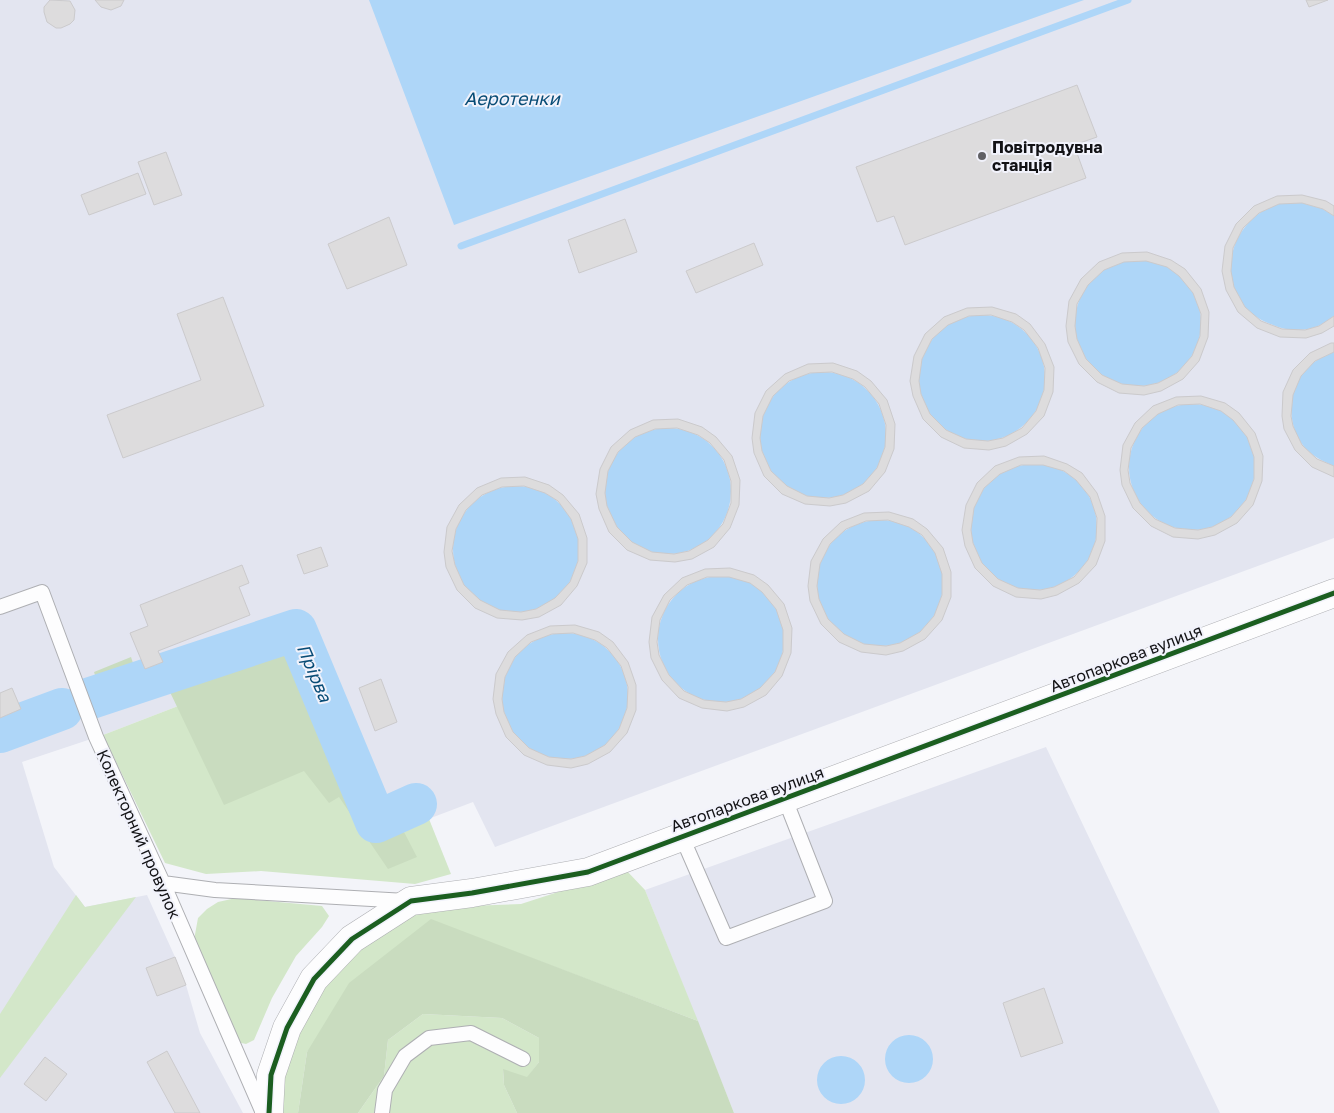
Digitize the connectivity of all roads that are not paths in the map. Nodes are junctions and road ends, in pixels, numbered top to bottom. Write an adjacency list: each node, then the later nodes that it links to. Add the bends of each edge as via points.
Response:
1 (1334, 593): 3 (street, Автопаркова вулиця)
2 (0, 607): 5 (lane, Колекторний провулок, via 42,592 96,737)
3 (785, 798): 4 (street, Автопаркова вулиця); 4 (lane, via 825,901 726,938)
4 (682, 837): 6 (street, Автопаркова вулиця, via 588,872 472,894)
5 (163, 884): 6 (lane); 8 (lane, Колекторний провулок)
6 (412, 901): 9 (street, Автопаркова вулиця, via 352,939 314,979 287,1028 271,1075)
7 (523, 1059): 10 (lane, via 471,1032 429,1038 405,1056 385,1090)
8 (263, 1113)
9 (269, 1113)
10 (382, 1113)

